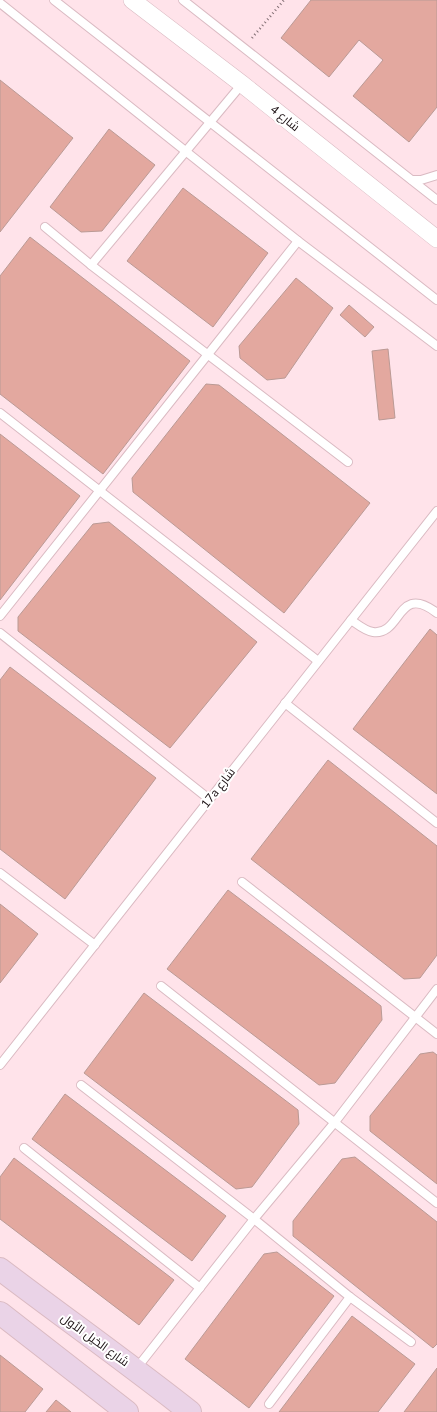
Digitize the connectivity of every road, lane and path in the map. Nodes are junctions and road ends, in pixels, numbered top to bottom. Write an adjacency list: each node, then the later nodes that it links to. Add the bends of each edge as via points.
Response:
1 (54, 0): 8 (lane)
2 (132, 0): 7 (street, شارع 4)
3 (284, 0): 6 (path)
4 (188, 1): 6 (lane)
5 (0, 3): 9 (lane)
6 (244, 48): 11 (lane)
7 (242, 84): 8 (lane); 14 (street, شارع 4)
8 (209, 122): 9 (lane); 17 (lane)
9 (186, 150): 15 (lane); 16 (lane)
10 (437, 175): 11 (lane)
11 (412, 180): 12 (lane)
12 (437, 200)
13 (45, 227): 16 (lane)
14 (437, 239)
15 (298, 241): 18 (lane); 19 (lane)
16 (91, 265): 19 (lane)
17 (437, 300)
18 (437, 346)
19 (207, 355): 21 (lane); 22 (lane)
20 (0, 413): 22 (lane)
21 (348, 462)
22 (100, 491): 25 (lane); 28 (lane)
23 (437, 511): 26 (lane, 17a شارع)
24 (437, 613): 26 (lane, via 416,603 405,608 389,627 379,632 368,631)
25 (0, 616)
26 (351, 620): 28 (lane, 17a شارع)
27 (0, 633): 30 (lane)
28 (318, 661): 29 (lane, 17a شارع)
29 (285, 704): 30 (lane, 17a شارع); 31 (lane)
30 (209, 800): 34 (lane, 17a شارع)
31 (437, 823)
32 (0, 874): 34 (lane)
33 (242, 882): 37 (lane)
34 (95, 945): 39 (lane, 17a شارع)
35 (162, 986): 41 (lane)
36 (437, 988): 37 (lane)
37 (415, 1016): 38 (lane); 41 (lane)
38 (437, 1034)
39 (0, 1065)
40 (81, 1085): 44 (lane)
41 (335, 1122): 43 (lane); 44 (lane)
42 (24, 1148): 46 (lane)
43 (437, 1203)
44 (254, 1219): 46 (lane); 47 (lane)
45 (0, 1269): 50 (main road, شارع الخيل الأول)
46 (200, 1288): 50 (lane)
47 (350, 1297): 49 (lane); 51 (lane)
48 (0, 1313): 52 (main road)
49 (411, 1342)
50 (135, 1369): 53 (main road, شارع الخيل الأول)
51 (269, 1404)
52 (127, 1412)
53 (190, 1412)

